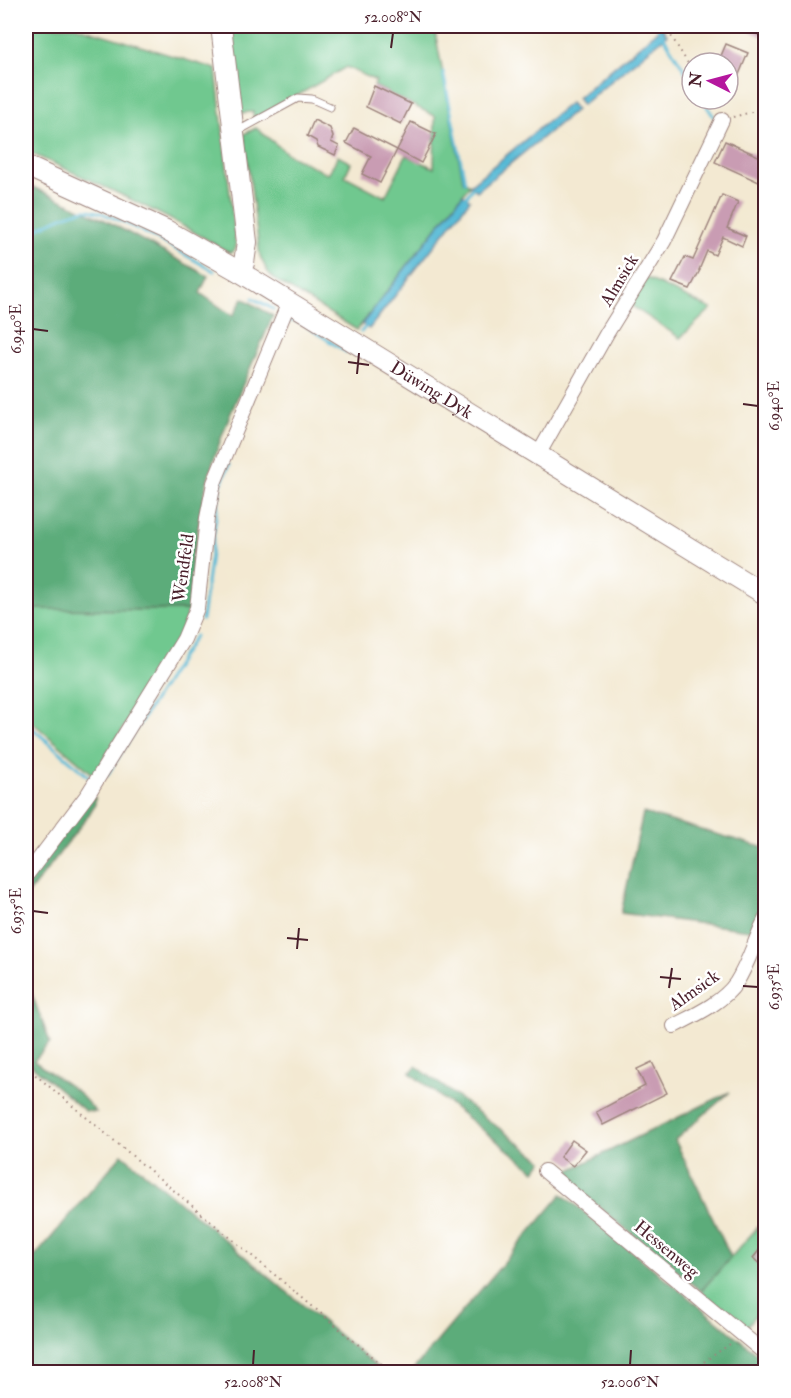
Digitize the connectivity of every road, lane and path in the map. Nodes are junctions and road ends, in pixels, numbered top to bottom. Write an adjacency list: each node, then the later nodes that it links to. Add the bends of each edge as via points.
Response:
1 (221, 26): 7 (street)
2 (665, 26): 3 (path)
3 (680, 51)
4 (330, 107): 7 (lane, via 298,98)
5 (765, 108): 6 (path)
6 (722, 120): 11 (street, Almsick, via 664,241)
7 (234, 133): 9 (street, via 247,242)
8 (26, 166): 9 (street, Düwing Dyk, via 147,220)
9 (240, 272): 10 (street, Düwing Dyk)
10 (289, 302): 11 (street, Düwing Dyk); 13 (street, Wendfeld, via 214,483 197,608 184,639 88,794)
11 (538, 455): 12 (street, Düwing Dyk)
12 (765, 595)
13 (26, 876)
14 (765, 918): 15 (street, Almsick, via 736,982 725,995)
15 (674, 1026)
16 (26, 1067): 20 (path)
17 (545, 1171): 18 (street, Hessenweg)
18 (743, 1335): 19 (street, Hessenweg); 21 (path)
19 (765, 1354)
20 (391, 1372)
21 (689, 1372)

